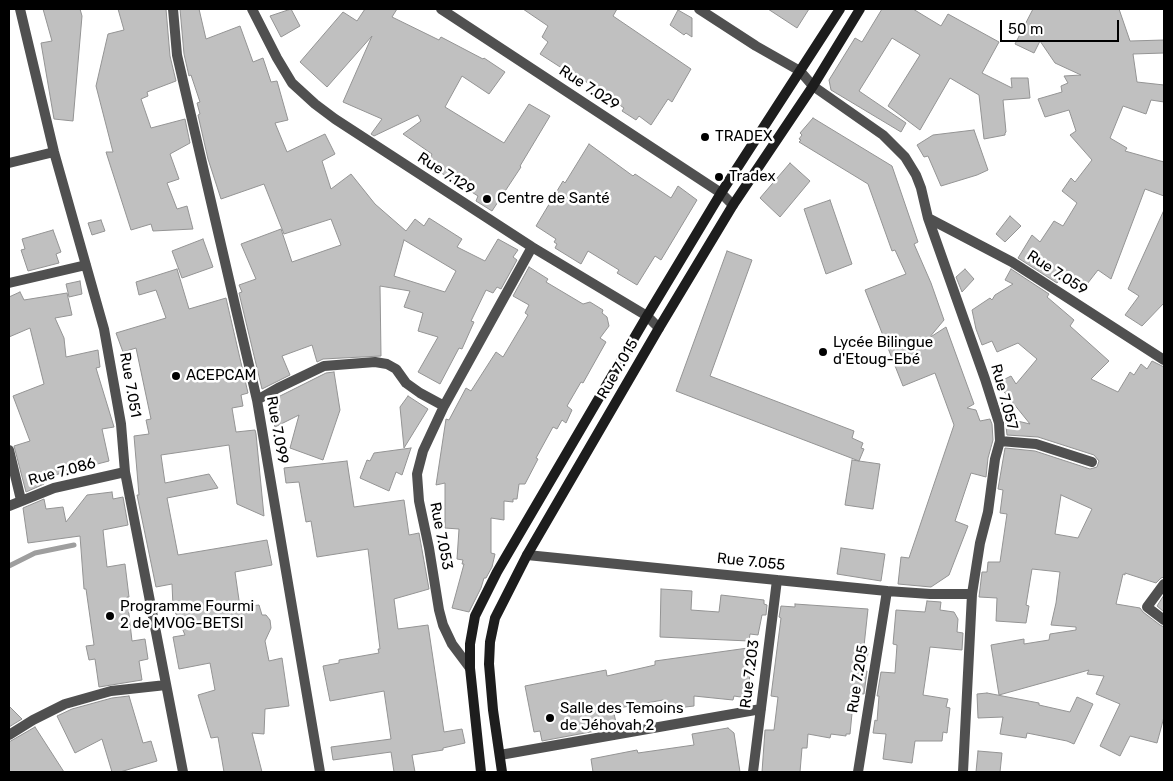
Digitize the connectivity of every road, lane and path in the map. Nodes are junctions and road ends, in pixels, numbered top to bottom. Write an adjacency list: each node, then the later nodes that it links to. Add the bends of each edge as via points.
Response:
1 (20, 9): 10 (street, Rue 7.051)
2 (173, 9): 21 (street, Rue 7.099, via 177,55)
3 (252, 9): 15 (street, Rue 7.129, via 276,58 292,82 315,104)
4 (440, 9): 12 (street, Rue 7.029)
5 (699, 9): 8 (street, Rue 7.057)
6 (840, 9): 8 (main road, Rue 7.015)
7 (860, 9): 9 (main road, Rue 7.015)
8 (800, 71): 9 (street, Rue 7.057); 12 (main road, Rue 7.015)
9 (813, 86): 13 (main road, Rue 7.015); 14 (street, Rue 7.057, via 883,135 905,157 916,175)
10 (54, 152): 11 (street); 16 (street, Rue 7.051)
11 (9, 163)
12 (721, 193): 13 (street, Rue 7.029); 18 (main road, Rue 7.015)
13 (733, 205): 19 (main road, Rue 7.015)
14 (928, 218): 20 (street, Rue 7.059, via 1012,262); 23 (street, Rue 7.057, via 985,379)
15 (532, 247): 18 (street, Rue 7.129); 22 (street, Rue 7.053)
16 (86, 265): 17 (street); 26 (street, Rue 7.051, via 114,377)
17 (9, 283)
18 (647, 316): 19 (street, Rue 7.129); 35 (main road, Rue 7.015, via 497,572 476,616 470,644)
19 (659, 328): 29 (main road, Rue 7.015)
20 (1164, 360)
21 (257, 400): 22 (street, via 324,366 375,362 396,369 406,383); 41 (street, Rue 7.099)
22 (444, 406): 35 (street, Rue 7.053, via 423,451 417,474 419,501 443,625)
23 (1000, 441): 25 (street, via 1036,444); 33 (street, Rue 7.057)
24 (9, 450): 27 (street)
25 (1092, 462)
26 (125, 472): 27 (street, Rue 7.086, via 54,488); 36 (street, Rue 7.051)
27 (21, 500): 28 (street, Rue 7.086)
28 (9, 506)
29 (527, 555): 30 (street, Rue 7.055); 39 (main road, Rue 7.015, via 495,618 490,642 493,710)
30 (776, 580): 32 (street, Rue 7.055); 37 (street, Rue 7.203)
31 (1164, 584): 34 (street, via 1148,607)
32 (887, 591): 33 (street, Rue 7.055); 45 (street, Rue 7.205)
33 (972, 594): 46 (street, Rue 7.057)
34 (1164, 620)
35 (470, 668): 42 (main road, Rue 7.015)
36 (166, 685): 38 (street, via 111,691 65,704); 40 (street, Rue 7.051)
37 (761, 709): 39 (street); 44 (street, Rue 7.203)
38 (9, 735)
39 (500, 755): 43 (main road, Rue 7.015)
40 (183, 772)
41 (320, 772)
42 (481, 772)
43 (502, 772)
44 (753, 772)
45 (858, 772)
46 (963, 772)

